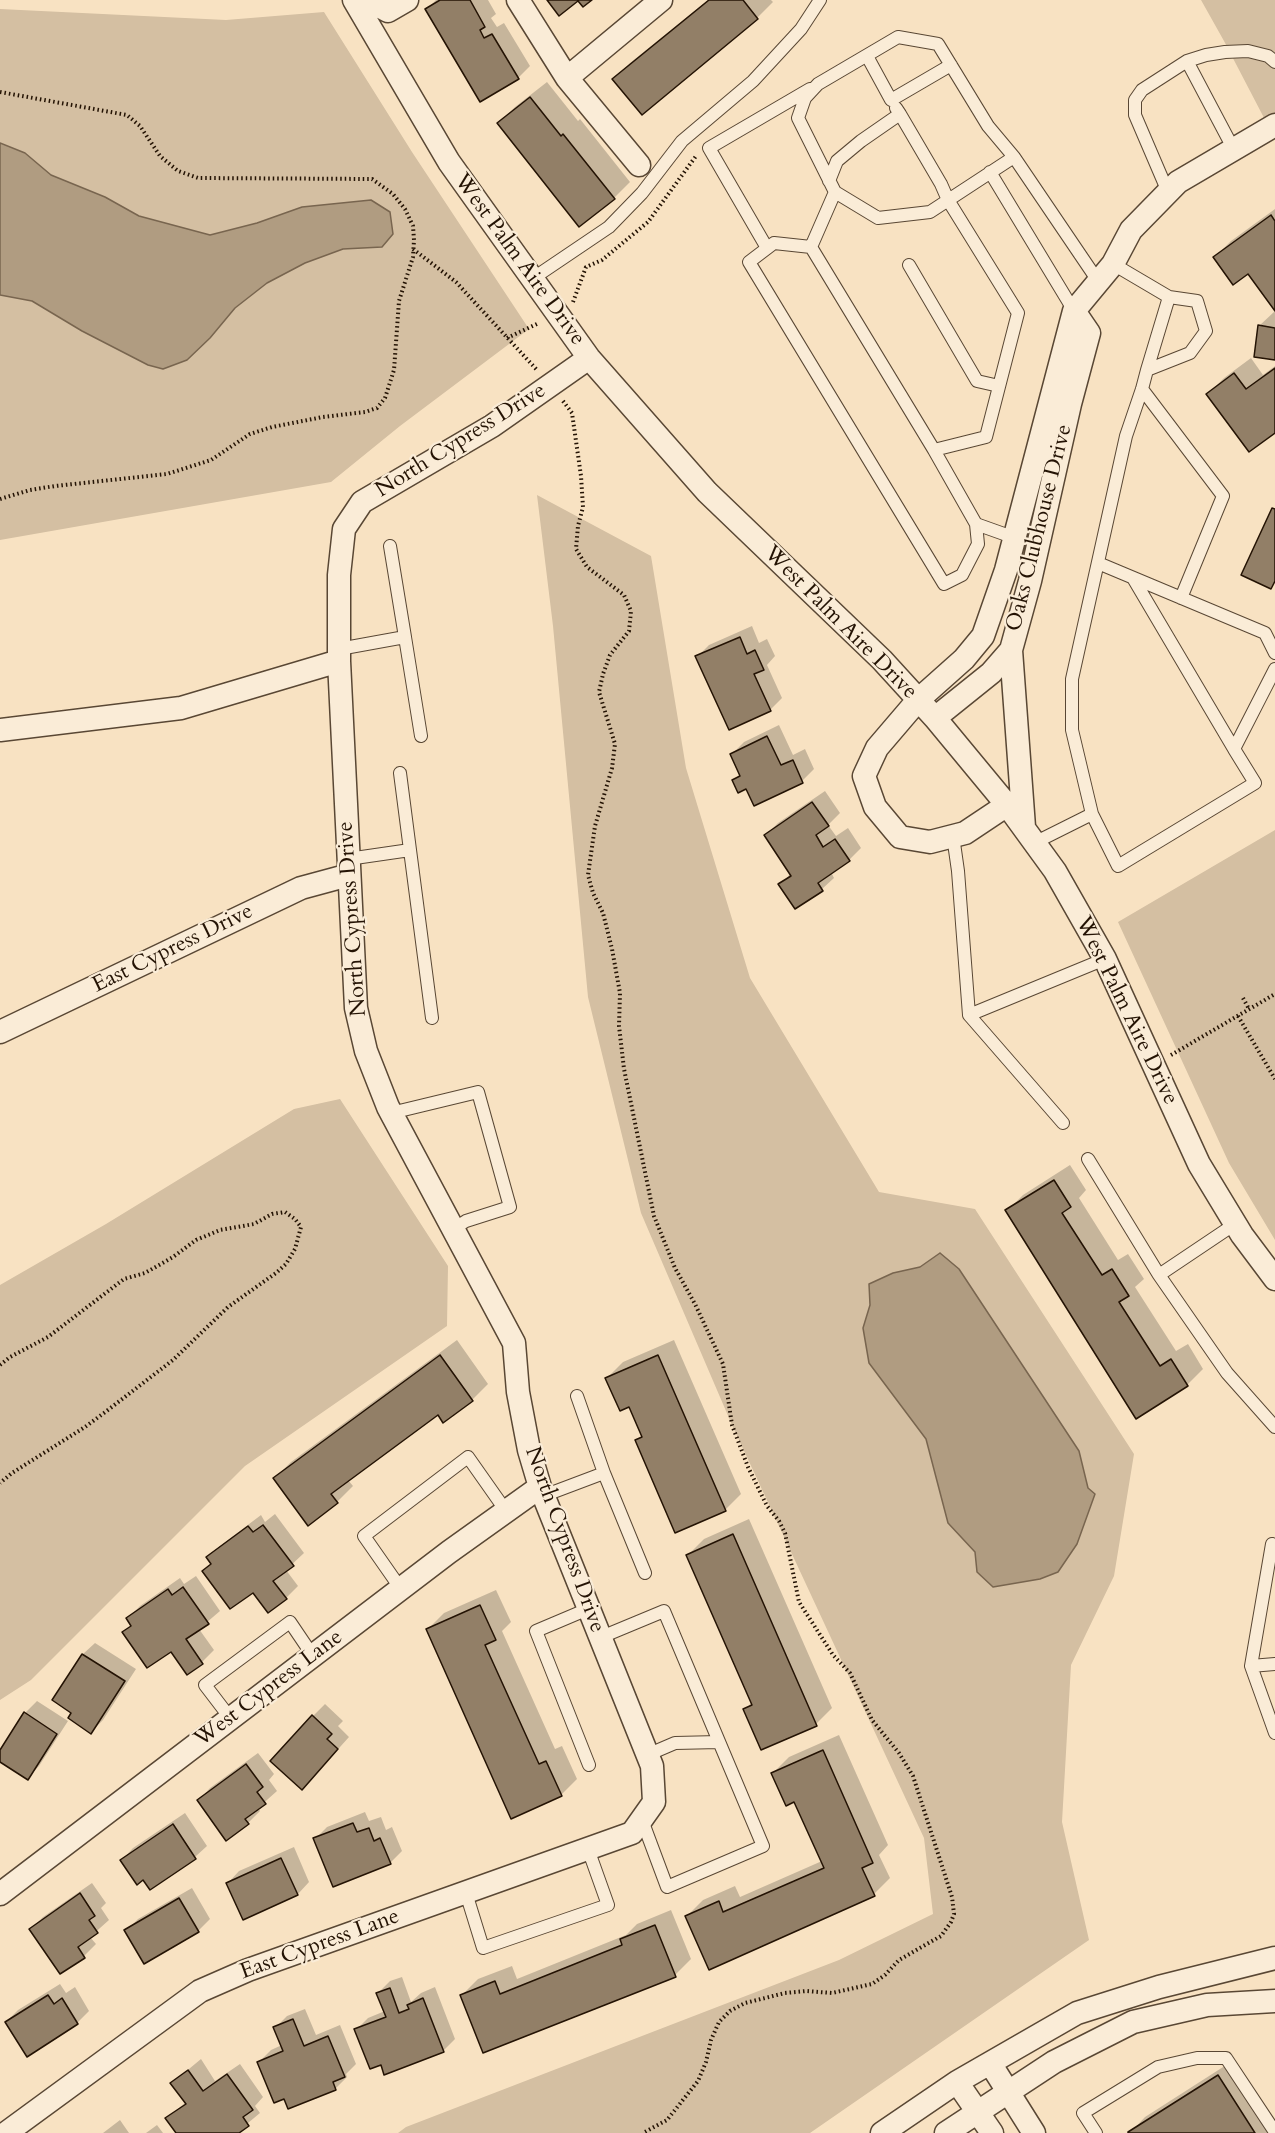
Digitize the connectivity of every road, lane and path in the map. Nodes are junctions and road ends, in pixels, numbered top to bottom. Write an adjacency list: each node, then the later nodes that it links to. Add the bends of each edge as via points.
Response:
1 (407, 0): 5 (street, via 388,11)
2 (518, 0): 10 (street)
3 (661, 0): 10 (street)
4 (820, 0): 29 (lane, via 801,29 753,81 682,141 642,193 609,227)
5 (366, 4): 29 (street, West Palm Aire Drive, via 449,162)
6 (867, 56): 9 (lane, via 898,37 938,44); 11 (lane); 13 (lane)
7 (1187, 61): 8 (lane, via 1248,51); 17 (lane); 22 (lane, via 1142,90 1135,99 1135,115)
8 (1275, 62)
9 (951, 65): 13 (lane); 18 (lane, via 988,126)
10 (567, 78): 19 (street)
11 (818, 84): 16 (lane); 21 (lane, via 805,98 798,118)
12 (0, 92): 26 (path, via 127,115 140,126 160,156 178,171 198,178 372,179 393,194 405,209 413,226)
13 (891, 100): 14 (lane)
14 (900, 114): 21 (lane, via 837,161); 23 (lane)
15 (1275, 124): 17 (street, Oaks Clubhouse Drive)
16 (708, 148): 25 (lane); 32 (path, via 698,153 648,222 602,260 586,267 572,305)
17 (1233, 148): 22 (street, Oaks Clubhouse Drive)
18 (1014, 157): 20 (lane); 28 (lane)
19 (639, 165)
20 (990, 172): 23 (lane); 31 (lane)
21 (832, 187): 23 (lane, via 878,218 930,212); 24 (lane)
22 (1168, 192): 28 (street, Oaks Clubhouse Drive, via 1131,230)
23 (948, 200): 37 (lane, via 1018,313)
24 (812, 246): 25 (lane, via 774,243); 39 (lane)
25 (767, 248): 41 (lane, via 749,262 944,584 962,574 978,544)
26 (413, 249): 33 (path, via 456,282); 40 (path, via 399,301 394,370 377,408 272,427 250,434 211,460 167,474 55,486)
27 (909, 265): 37 (lane, via 977,381)
28 (1105, 272): 30 (lane); 31 (street, Oaks Clubhouse Drive)
29 (532, 279): 32 (street, West Palm Aire Drive)
30 (1169, 297): 35 (lane); 35 (lane, via 1197,301 1206,330 1190,353)
31 (1074, 311): 42 (street, Oaks Clubhouse Drive); 44 (street, Oaks Clubhouse Drive, via 1089,333)
32 (557, 314): 33 (path); 34 (street, West Palm Aire Drive)
33 (507, 338): 36 (path)
34 (590, 358): 36 (street, North Cypress Drive); 53 (street, West Palm Aire Drive, via 707,492 882,660)
35 (1147, 370): 38 (lane)
36 (550, 385): 51 (street, North Cypress Drive, via 492,426 362,502 344,529 339,575); 115 (path, via 572,413 583,507 576,549 587,567 624,596 631,611 629,631 610,655 599,692 615,744 595,826 588,875 612,949 620,993 624,1069 654,1216 723,1364 732,1425 767,1506 785,1533 799,1602 833,1655 850,1672 872,1720 913,1776 954,1914 941,1935 899,1960 872,1984 832,1993 785,1993 730,2011 718,2022 698,2081 667,2120)
37 (999, 386): 39 (lane, via 986,437)
38 (1142, 389): 45 (lane, via 1126,436); 47 (lane, via 1223,495)
39 (934, 450): 41 (lane)
40 (0, 499)
41 (976, 524): 42 (lane)
42 (1014, 538): 44 (lane); 53 (street, Oaks Clubhouse Drive, via 983,636 964,659)
43 (390, 546): 48 (lane)
44 (1037, 546): 49 (street, Oaks Clubhouse Drive)
45 (1098, 563): 46 (lane); 60 (lane, via 1072,679 1072,730)
46 (1133, 578): 47 (lane); 57 (lane)
47 (1181, 598): 50 (lane, via 1265,633)
48 (405, 637): 51 (lane); 56 (lane)
49 (1011, 650): 54 (street, Oaks Clubhouse Drive, via 991,673); 62 (street)
50 (1275, 653)
51 (339, 655): 55 (street, via 181,708); 64 (street, North Cypress Drive)
52 (1275, 669): 57 (lane)
53 (918, 700): 54 (street, West Palm Aire Drive); 61 (street, Oaks Clubhouse Drive, via 877,748 864,776 875,807 900,837 930,842)
54 (935, 718): 59 (street, West Palm Aire Drive)
55 (0, 730)
56 (421, 736)
57 (1234, 749): 60 (lane, via 1255,783 1118,866)
58 (400, 773): 63 (lane)
59 (1007, 805): 61 (street, Oaks Clubhouse Drive, via 965,833); 62 (street, West Palm Aire Drive)
60 (1092, 814): 62 (lane)
61 (953, 836): 69 (lane)
62 (1029, 836): 65 (street, West Palm Aire Drive, via 1055,871)
63 (410, 850): 64 (lane); 71 (lane)
64 (349, 867): 72 (street, East Cypress Drive); 75 (street, North Cypress Drive, via 356,1008 366,1051)
65 (1105, 959): 69 (lane); 73 (street, West Palm Aire Drive)
66 (1275, 994): 68 (path)
67 (1243, 998): 68 (path)
68 (1250, 1009): 70 (path)
69 (969, 1015): 76 (lane)
70 (1238, 1016): 73 (path); 74 (path)
71 (432, 1018)
72 (0, 1032)
73 (1154, 1064): 78 (street, West Palm Aire Drive, via 1199,1164)
74 (1275, 1079)
75 (391, 1113): 79 (street, North Cypress Drive); 79 (lane, via 478,1092 510,1207)
76 (1063, 1123)
77 (1088, 1159): 80 (lane)
78 (1235, 1224): 80 (lane); 81 (street, West Palm Aire Drive)
79 (453, 1228): 87 (street, North Cypress Drive, via 514,1343 518,1392)
80 (1159, 1275): 84 (lane, via 1227,1373)
81 (1275, 1279)
82 (0, 1365): 86 (path, via 48,1337 124,1279 154,1268 196,1240 285,1212 301,1227 295,1249 276,1273 228,1307 173,1360 86,1427)
83 (577, 1396): 85 (lane)
84 (1275, 1427)
85 (604, 1473): 87 (lane); 90 (lane)
86 (0, 1483)
87 (542, 1491): 88 (street, West Cypress Lane); 93 (street, North Cypress Drive)
88 (506, 1511): 92 (street, West Cypress Lane); 92 (lane, via 468,1457 364,1536)
89 (1272, 1544): 91 (lane)
90 (645, 1573)
91 (1270, 1587): 97 (lane)
92 (400, 1589): 95 (street, West Cypress Lane)
93 (588, 1609): 94 (street, North Cypress Drive); 102 (lane, via 536,1630)
94 (599, 1638): 100 (lane, via 664,1611); 101 (street, North Cypress Drive)
95 (313, 1656): 98 (street, West Cypress Lane); 98 (lane, via 290,1622 205,1685)
96 (1275, 1664): 97 (lane)
97 (1251, 1666): 99 (lane)
98 (231, 1719): 106 (street, West Cypress Lane)
99 (1275, 1733)
100 (719, 1742): 101 (lane, via 675,1743); 103 (lane, via 763,1846 667,1887)
101 (647, 1755): 103 (street, North Cypress Drive, via 652,1766)
102 (589, 1765)
103 (648, 1811): 104 (street, East Cypress Lane, via 632,1833)
104 (588, 1849): 105 (street, East Cypress Lane); 105 (lane, via 608,1905 483,1948)
105 (466, 1893): 114 (street, East Cypress Lane, via 248,1970 201,1991)
106 (0, 1894)
107 (1275, 1958): 109 (street, via 1159,1987 1077,2013)
108 (1275, 2001): 111 (street, via 1207,2005 1133,2022 1054,2062)
109 (990, 2063): 110 (street); 111 (street)
110 (957, 2082): 112 (street); 116 (street)
111 (1008, 2092): 112 (street); 119 (street)
112 (977, 2113): 117 (street); 118 (street)
113 (1275, 2132): 120 (lane, via 1226,2058 1197,2058 1158,2067 1083,2113)
114 (6, 2133)
115 (643, 2133)
116 (882, 2133)
117 (945, 2133)
118 (992, 2133)
119 (1034, 2133)
120 (1096, 2133)

